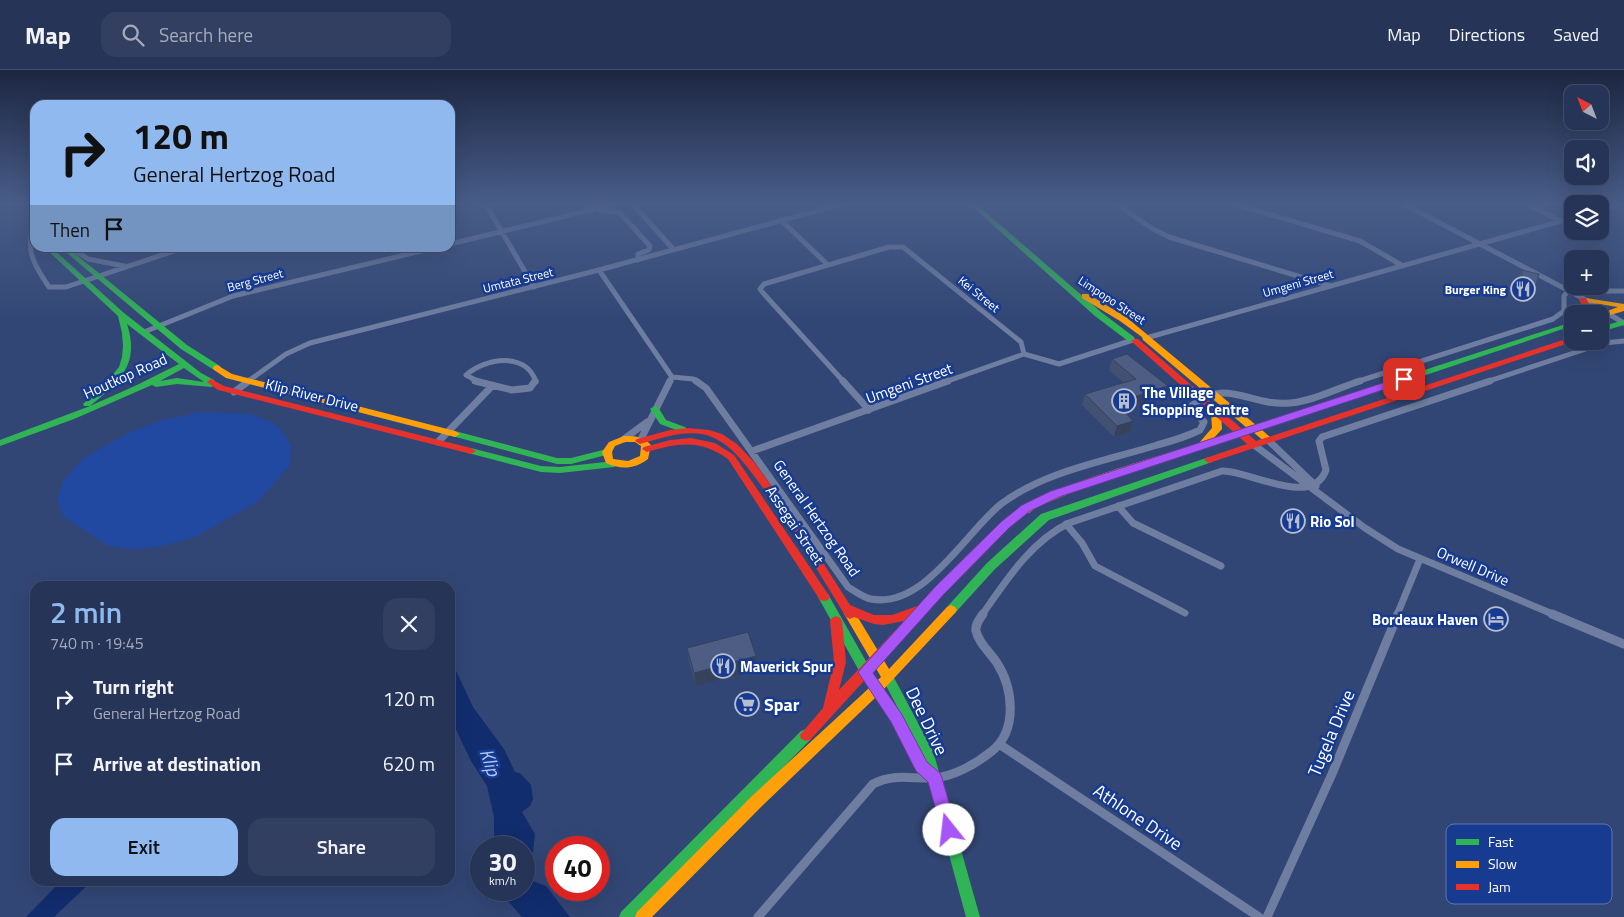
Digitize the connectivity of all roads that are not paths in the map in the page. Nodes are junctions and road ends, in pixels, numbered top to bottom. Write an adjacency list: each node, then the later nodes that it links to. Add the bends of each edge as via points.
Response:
1 (509, 243): 27 (street)
2 (647, 243): 19 (street, via 649,250 638,254)
3 (667, 243): 12 (street)
4 (701, 243): 12 (street, Umtata Street)
5 (805, 243): 20 (street)
6 (1017, 243): 45 (main road, Limpopo Street)
7 (1187, 243): 26 (street)
8 (1363, 243): 22 (street)
9 (1476, 243): 11 (street)
10 (1484, 243): 11 (street, Umgeni Street)
11 (1479, 244): 22 (street, Umgeni Street); 28 (street)
12 (674, 250): 19 (street, Umtata Street)
13 (31, 252): 25 (street, via 34,264 50,286 60,288)
14 (51, 252): 25 (main road, Klip River Drive)
15 (69, 252): 24 (main road, Klip River Drive)
16 (77, 252): 21 (street, via 88,259)
17 (170, 252): 21 (street)
18 (417, 252): 41 (street, Berg Street, via 233,296)
19 (638, 260): 23 (street, Umtata Street)
20 (828, 265): 49 (street, Kei Street, via 889,247 905,248 1021,342); 63 (street, Kei Street, via 766,282 760,289)
21 (125, 266): 24 (street)
22 (1403, 266): 26 (street, Umgeni Street)
23 (599, 270): 27 (street, Umtata Street); 54 (street)
24 (97, 276): 25 (street); 41 (main road, Klip River Drive)
25 (83, 281): 38 (main road, Klip River Drive)
26 (1331, 286): 45 (street, Umgeni Street)
27 (534, 287): 55 (street, Umtata Street, via 310,343 286,354)
28 (1564, 289)
29 (1609, 291): 30 (street)
30 (1624, 291)
31 (1565, 295): 60 (street, via 1564,313 1553,319 1292,403 1277,405 1236,393)
32 (1577, 295): 33 (street)
33 (1583, 298): 34 (main road); 35 (street); 36 (main road)
34 (1586, 305)
35 (1593, 305)
36 (1624, 307): 37 (main road)
37 (1609, 313)
38 (120, 315): 44 (main road, Klip River Drive); 62 (main road, via 130,344 128,362 113,383)
39 (1609, 316): 40 (street)
40 (1624, 323): 43 (main road)
41 (157, 326): 44 (street, Berg Street); 48 (main road, Klip River Drive)
42 (1564, 327): 67 (main road)
43 (1609, 328)
44 (144, 332): 50 (main road, Klip River Drive)
45 (1137, 339): 49 (street, Umgeni Street, via 1059,364); 60 (main road, Limpopo Street); 61 (main road, Limpopo Street)
46 (1624, 342): 81 (street, via 1604,343 1322,437 1320,441 1327,470)
47 (1564, 343): 72 (main road)
48 (184, 347): 51 (main road, via 189,358); 52 (main road, Klip River Drive)
49 (1024, 354): 63 (street, Umgeni Street)
50 (173, 355): 51 (main road, Klip River Drive); 53 (main road, via 172,362)
51 (185, 364): 52 (main road); 53 (main road, Houtkop Road); 57 (main road, Klip River Drive); 59 (main road, Houtkop Road)
52 (209, 365): 55 (main road, Klip River Drive)
53 (160, 372): 62 (main road, Houtkop Road)
54 (672, 377): 65 (street); 78 (street, General Hertzog Road, via 703,384)
55 (248, 382): 58 (street, Umtata Street); 69 (main road, Klip River Drive)
56 (492, 386): 56 (street, via 469,379 466,375 482,364 496,360 514,361 529,370 536,383 525,391); 69 (street)
57 (221, 388): 58 (main road, Klip River Drive); 59 (main road, via 176,381)
58 (234, 392): 73 (main road, Klip River Drive)
59 (123, 394): 66 (main road, Houtkop Road)
60 (1215, 394): 61 (street); 67 (main road, Limpopo Street)
61 (1200, 399): 64 (main road, Limpopo Street); 78 (street, General Hertzog Road, via 1190,407 1204,422 1203,428 1197,432 1020,492 980,523 922,584 907,596 888,602 870,600 848,587)
62 (80, 410): 66 (main road, Houtkop Road)
63 (869, 410): 78 (street, Umgeni Street)
64 (1216, 412): 70 (main road, Limpopo Street); 77 (main road, via 1216,429)
65 (653, 414): 68 (main road, via 663,422); 71 (street); 75 (street)
66 (51, 424): 74 (main road, Houtkop Road)
67 (1255, 428): 70 (main road); 72 (main road, Limpopo Street)
68 (690, 430): 75 (main road, Assegai Street, via 670,432); 87 (main road, Assegai Street, via 719,436 738,449 806,540)
69 (447, 433): 73 (street); 79 (main road, Klip River Drive, via 557,461)
70 (1241, 434): 76 (main road, Limpopo Street); 77 (main road)
71 (624, 439): 75 (main road); 79 (main road, Klip River Drive, via 612,444)
72 (1268, 440): 76 (main road); 81 (street, Orwell Drive)
73 (438, 442): 80 (main road, Klip River Drive, via 541,469)
74 (0, 443)
75 (642, 444): 80 (main road, Klip River Drive, via 644,458 633,464); 89 (main road, Assegai Street, via 699,440 726,452)
76 (1254, 445): 81 (street, Orwell Drive); 93 (main road, via 1045,517 991,566)
77 (1202, 446): 86 (main road, via 1055,494 1026,508)
78 (752, 451)
79 (607, 452): 80 (main road, via 609,461)
80 (614, 464)
81 (1311, 485): 82 (street, via 1274,484 1233,472 1217,473); 84 (street, Orwell Drive, via 1377,537)
82 (1118, 506): 83 (street); 85 (street, via 1133,523)
83 (1066, 524): 88 (street, via 1095,566); 96 (street, via 1052,532 1032,552 976,624 977,635 999,665 1011,697 1012,712)
84 (1420, 559): 90 (street, Orwell Drive); 103 (street, Tugela Drive, via 1332,774)
85 (1221, 566)
86 (932, 599): 87 (main road, via 904,617 884,623 863,618); 91 (main road)
87 (844, 605): 91 (main road, Assegai Street)
88 (1185, 613)
89 (836, 616): 92 (main road, Assegai Street); 95 (main road, via 840,662)
90 (1624, 644)
91 (877, 660): 92 (main road); 93 (main road, Assegai Street)
92 (864, 672): 94 (main road, Assegai Street); 95 (main road)
93 (888, 678): 94 (main road); 97 (main road, Dee Drive, via 927,751)
94 (876, 690): 97 (main road, Dee Drive, via 896,718 922,767); 99 (main road, via 762,797)
95 (829, 711): 98 (main road)
96 (999, 744): 97 (street, via 978,760); 102 (street, Athlone Drive)
97 (934, 778): 100 (street, via 900,774 884,777 873,784); 101 (main road, Dee Drive)
98 (628, 915)
99 (642, 917)
100 (758, 917)
101 (973, 917)
102 (1260, 917)
103 (1267, 917)

